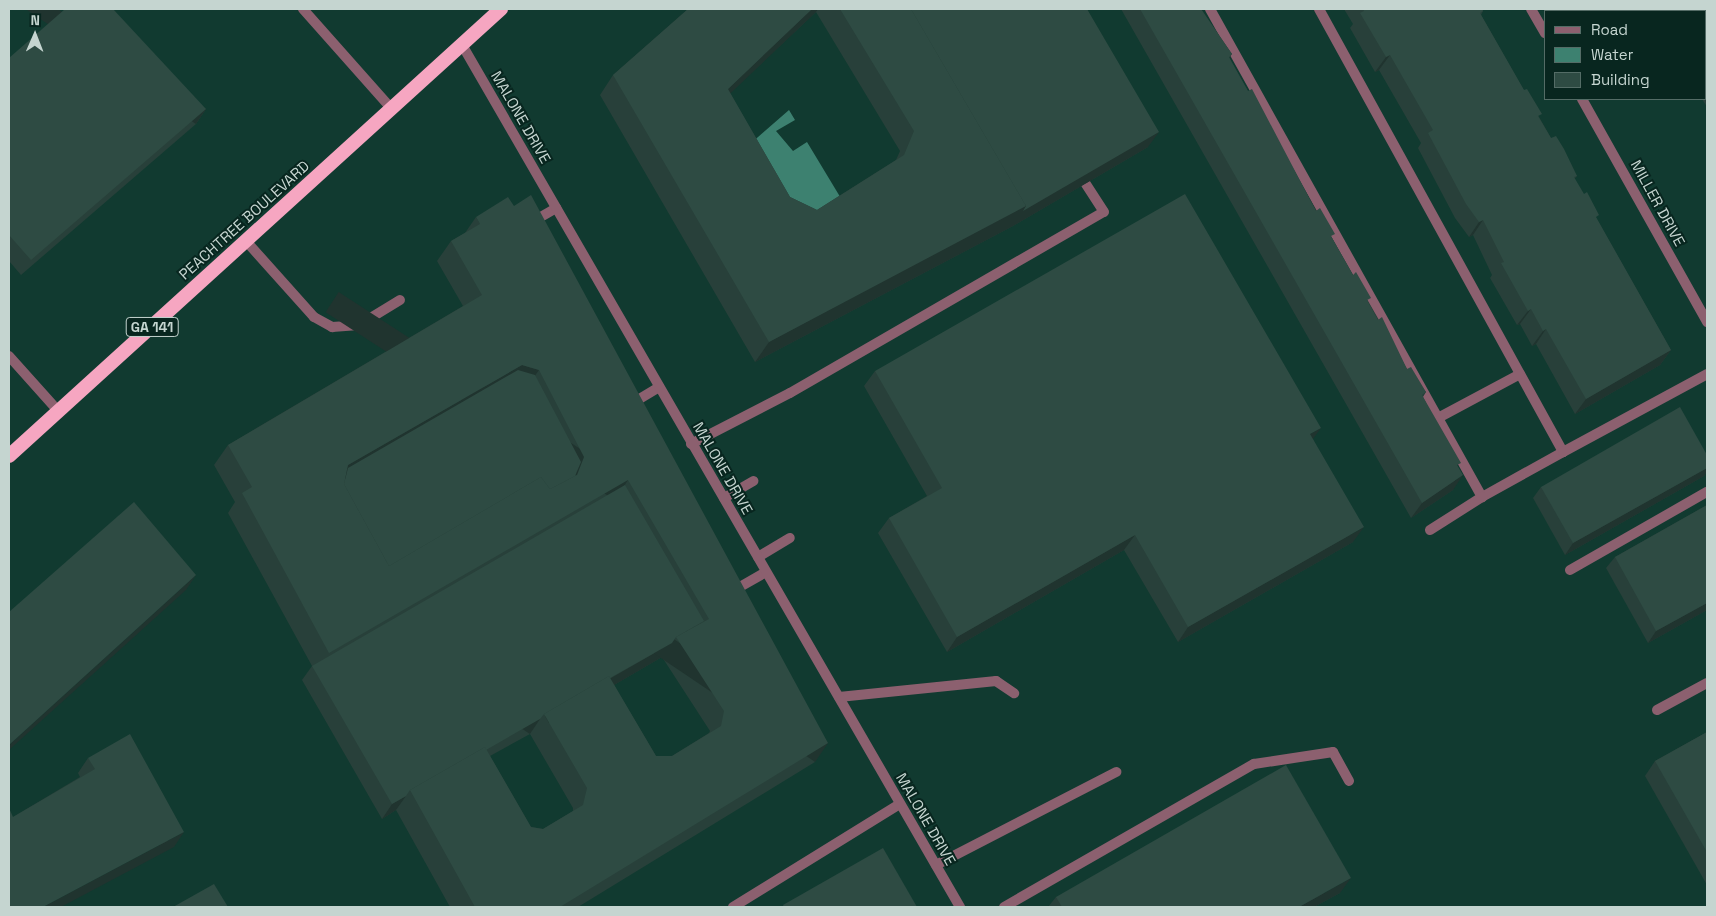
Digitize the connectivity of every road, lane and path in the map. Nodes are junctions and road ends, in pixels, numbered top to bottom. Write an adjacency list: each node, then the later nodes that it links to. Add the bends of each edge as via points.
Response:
1 (303, 9): 9 (street)
2 (501, 9): 7 (highway, PEACHTREE BOULEVARD / GA 141)
3 (1210, 9): 22 (street)
4 (1319, 9): 17 (street)
5 (1531, 9): 6 (street)
6 (1544, 31)
7 (461, 44): 9 (highway, PEACHTREE BOULEVARD / GA 141); 11 (street, MALONE DRIVE)
8 (1583, 100): 15 (street, MILLER DRIVE)
9 (391, 108): 13 (highway, PEACHTREE BOULEVARD / GA 141)
10 (1086, 184): 23 (street, via 1104,212 790,393)
11 (556, 208): 12 (street); 19 (street, MALONE DRIVE)
12 (520, 229)
13 (246, 241): 14 (street, via 314,316 332,326 359,325); 21 (highway, PEACHTREE BOULEVARD / GA 141)
14 (400, 300)
15 (1707, 322)
16 (9, 356): 21 (street)
17 (1520, 374): 22 (street); 24 (street)
18 (1707, 374): 24 (street)
19 (659, 387): 20 (street); 23 (street, MALONE DRIVE)
20 (624, 409)
21 (59, 412): 25 (highway, PEACHTREE BOULEVARD / GA 141)
22 (1438, 418): 28 (street)
23 (691, 444): 29 (street, MALONE DRIVE)
24 (1563, 452): 28 (street)
25 (9, 456)
26 (754, 481): 29 (street)
27 (1707, 492): 33 (street)
28 (1482, 497): 30 (street)
29 (724, 498): 32 (street, MALONE DRIVE)
30 (1430, 530)
31 (790, 538): 32 (street)
32 (758, 557): 34 (street, MALONE DRIVE)
33 (1570, 570)
34 (766, 572): 35 (street); 38 (street, MALONE DRIVE)
35 (723, 597)
36 (1707, 683): 39 (street)
37 (1014, 693): 38 (street, via 996,680)
38 (839, 697): 42 (street, MALONE DRIVE)
39 (1657, 710)
40 (1116, 772): 43 (street)
41 (1348, 781): 46 (street, via 1332,752 1254,764)
42 (900, 804): 43 (street, MALONE DRIVE); 44 (street)
43 (936, 865): 45 (street, MALONE DRIVE)
44 (733, 907)
45 (960, 907)
46 (1004, 907)

